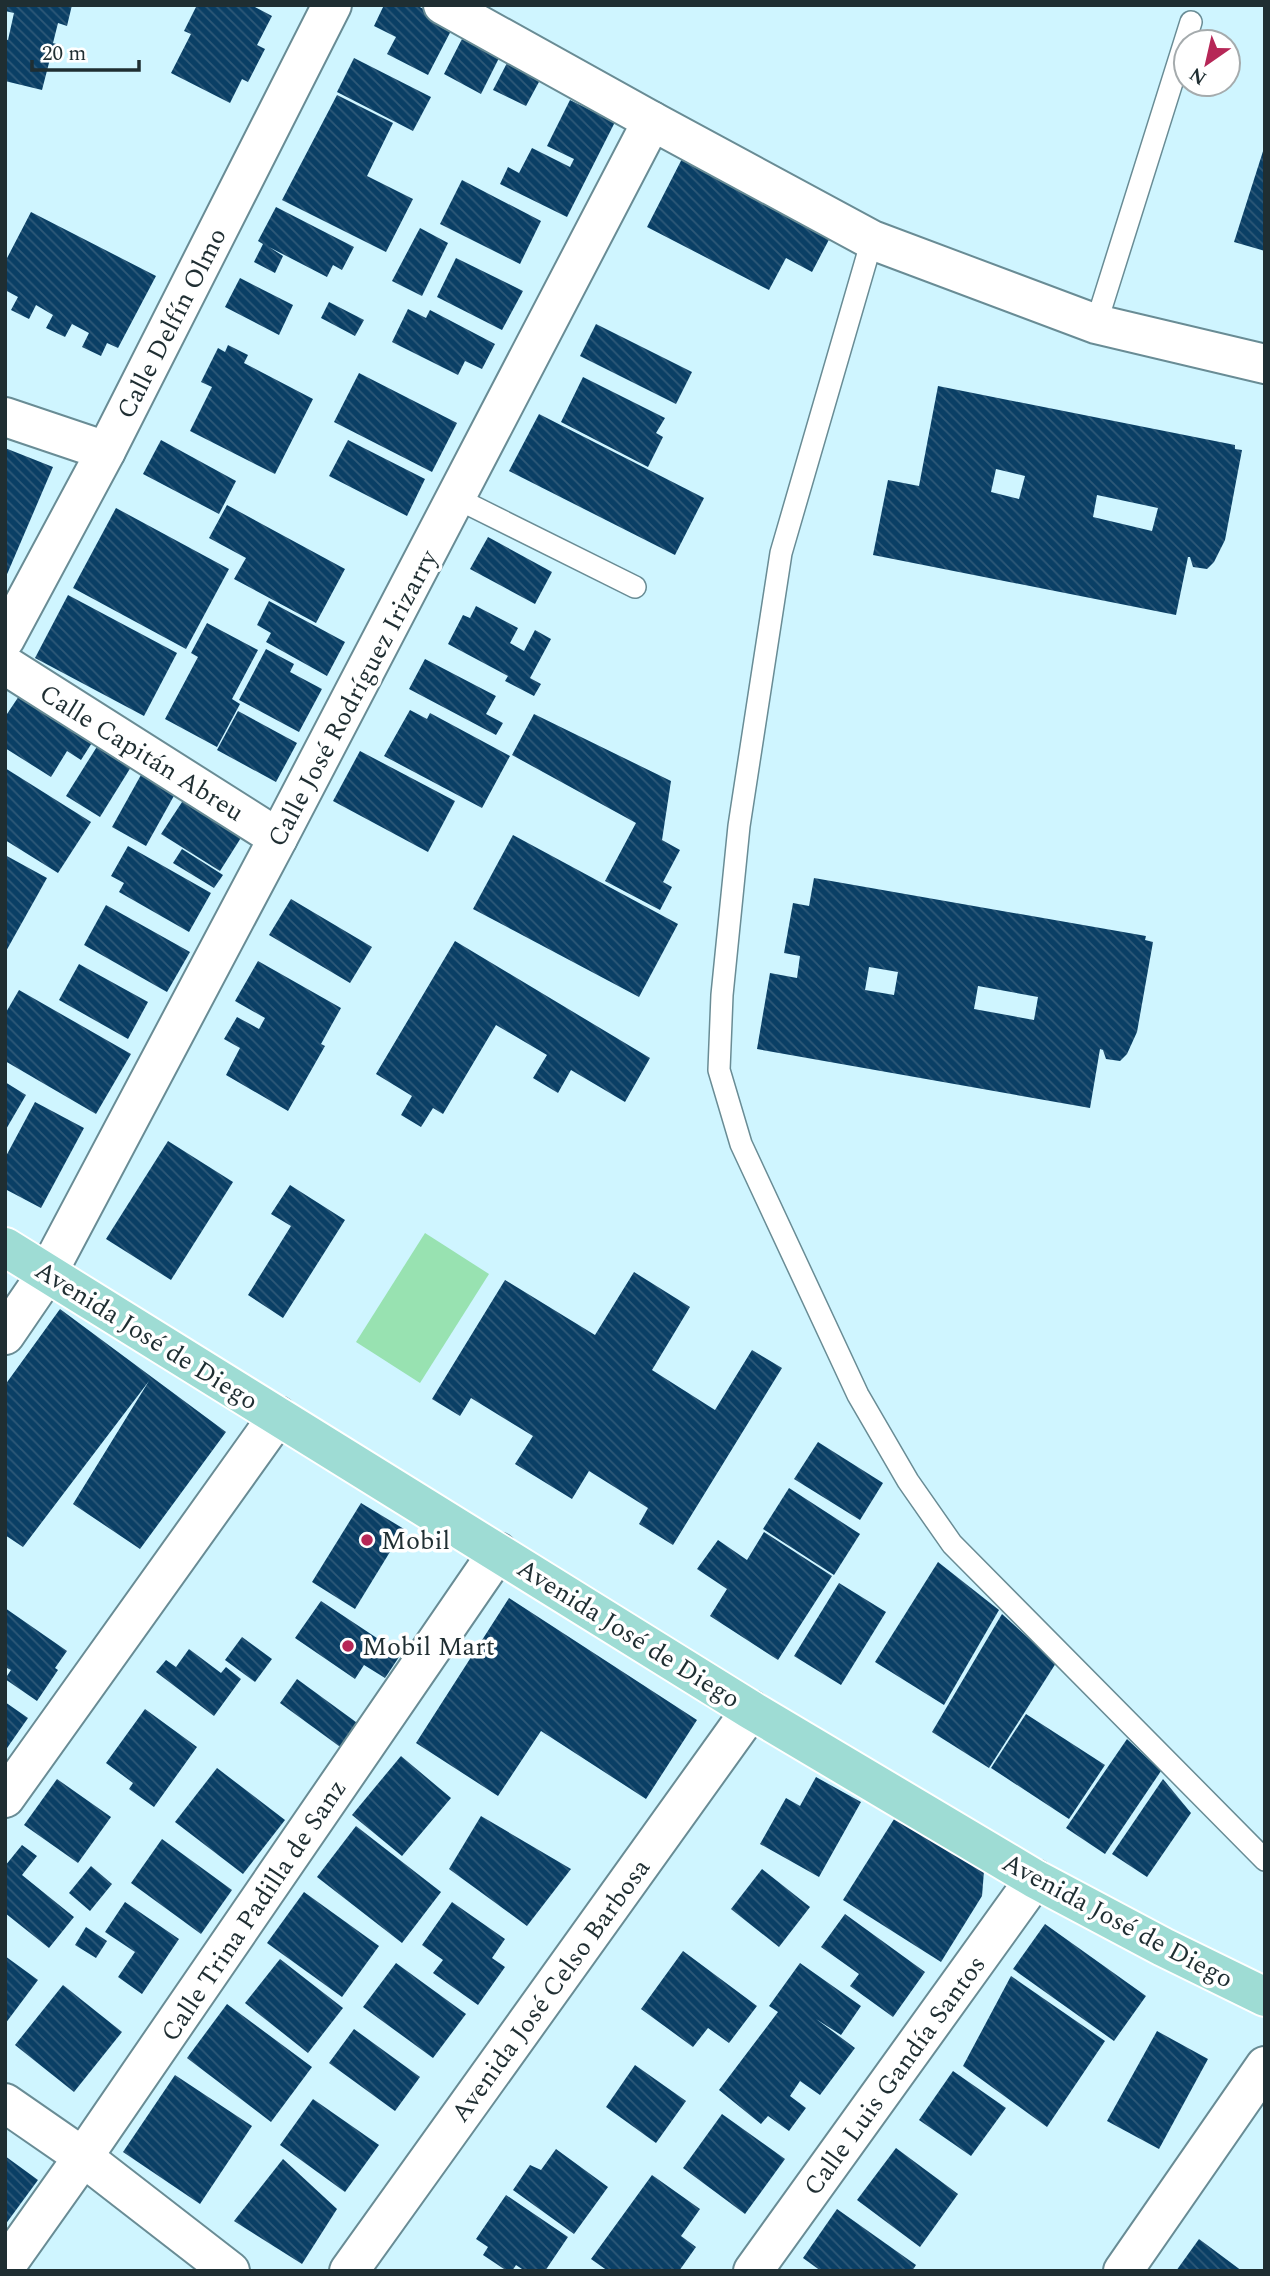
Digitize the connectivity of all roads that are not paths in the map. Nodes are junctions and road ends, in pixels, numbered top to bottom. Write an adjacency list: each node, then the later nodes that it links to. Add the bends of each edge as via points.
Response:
1 (332, 5): 9 (street, Calle Delfín Olmo)
2 (443, 5): 4 (street)
3 (1191, 22): 6 (lane)
4 (652, 121): 5 (street); 10 (street, Calle José Rodríguez Irizarry)
5 (872, 240): 6 (street); 22 (lane, via 781,553 739,826 719,1070 741,1144 846,1370 952,1544)
6 (1096, 324): 7 (street)
7 (1265, 364)
8 (5, 417): 9 (street)
9 (106, 451): 12 (street, Calle Delfín Olmo)
10 (456, 498): 11 (lane); 14 (street, Calle José Rodríguez Irizarry)
11 (635, 587)
12 (5, 639)
13 (5, 665): 14 (street, Calle Capitán Abreu)
14 (278, 838): 16 (street, Calle José Rodríguez Irizarry)
15 (5, 1247): 16 (main road, Avenida José de Diego)
16 (48, 1272): 17 (street, Calle José Rodríguez Irizarry); 18 (main road, Avenida José de Diego)
17 (5, 1335)
18 (278, 1416): 19 (main road, Avenida José de Diego); 21 (street)
19 (498, 1552): 20 (main road, Avenida José de Diego); 27 (street, Calle Trina Padilla de Sanz)
20 (751, 1710): 23 (main road, Avenida José de Diego); 30 (street, Avenida José Celso Barbosa)
21 (5, 1798)
22 (1265, 1860)
23 (1035, 1878): 24 (main road, Avenida José de Diego); 31 (street, Calle Luis Gandía Santos)
24 (1265, 1997)
25 (1265, 2066): 32 (street)
26 (5, 2103): 27 (street)
27 (83, 2157): 28 (street, Calle Trina Padilla de Sanz); 29 (street)
28 (5, 2267)
29 (230, 2271)
30 (349, 2271)
31 (753, 2271)
32 (1123, 2271)

